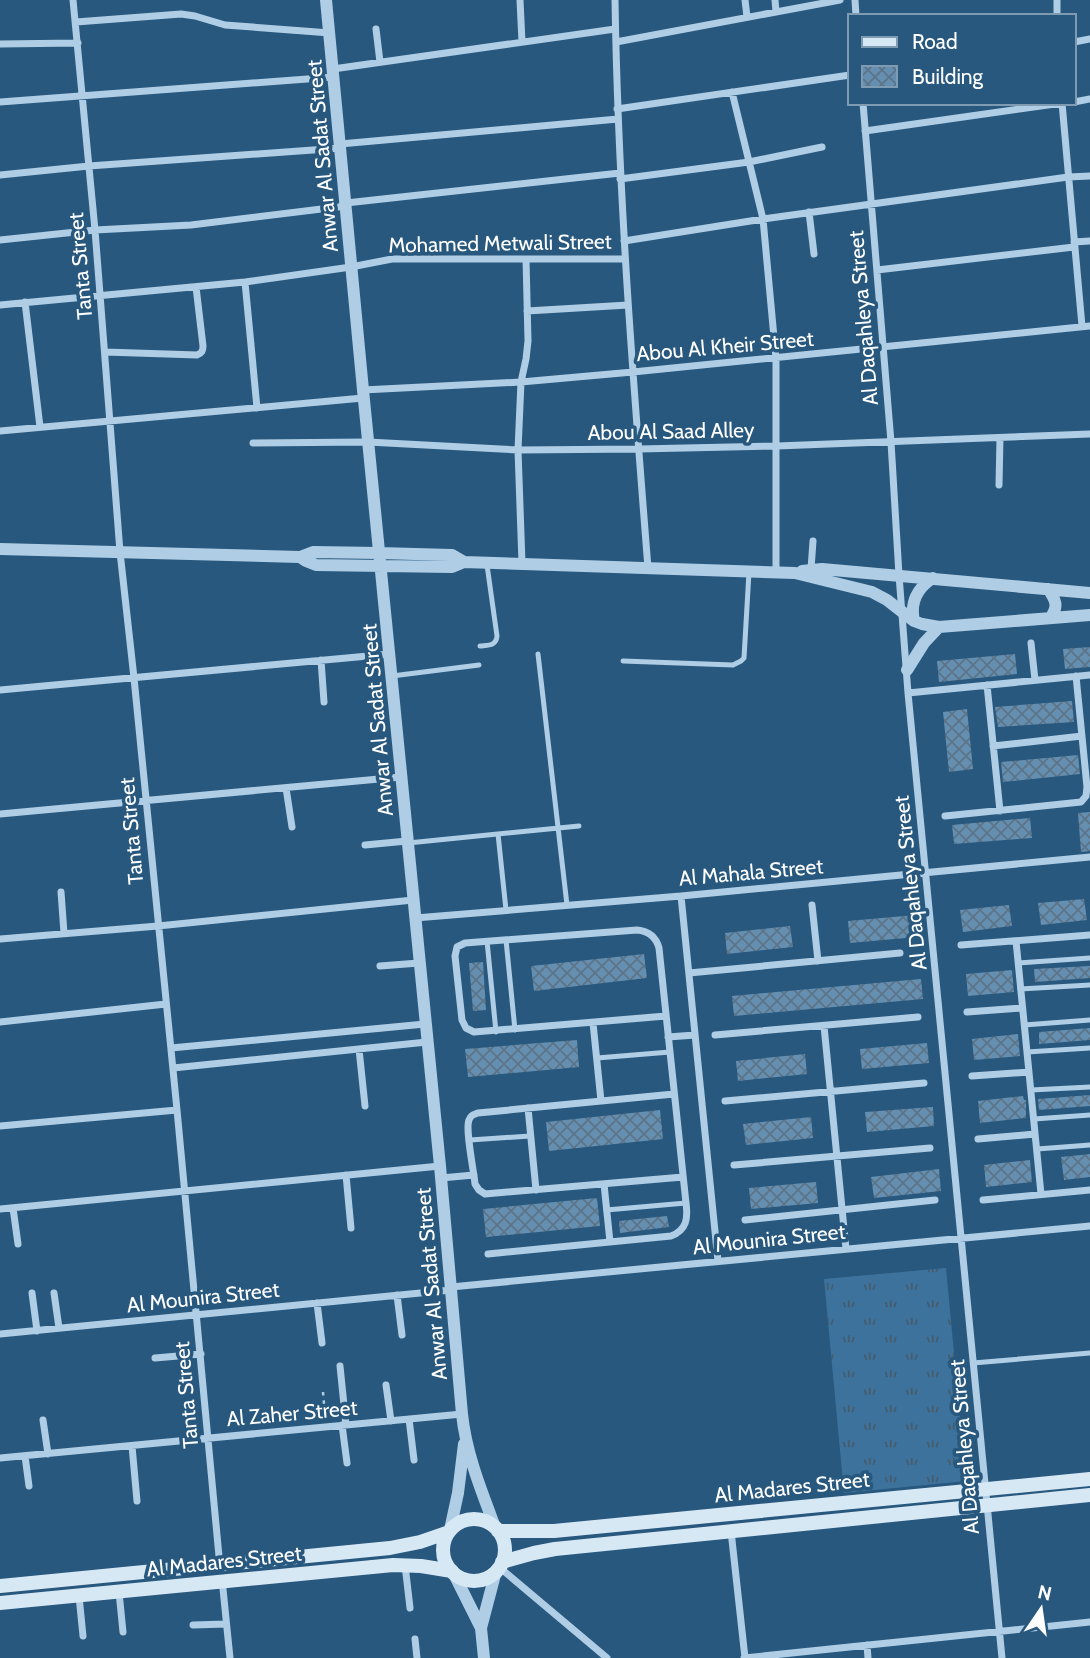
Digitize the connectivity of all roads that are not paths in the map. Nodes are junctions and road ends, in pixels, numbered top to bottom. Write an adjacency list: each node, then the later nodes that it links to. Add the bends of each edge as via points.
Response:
1 (74, 0): 10 (street, Tanta Street)
2 (326, 0): 13 (street, Anwar Al Sadat Street)
3 (520, 0): 14 (street)
4 (615, 0): 12 (street)
5 (745, 0): 9 (street)
6 (775, 0): 8 (street)
7 (840, 0): 8 (street)
8 (776, 12): 9 (street)
9 (747, 18): 15 (street)
10 (76, 22): 13 (street, via 181,14 225,25); 16 (street, Tanta Street)
11 (376, 29): 18 (street)
12 (615, 29): 14 (street); 15 (street)
13 (330, 33): 19 (street, Anwar Al Sadat Street)
14 (522, 42): 18 (street)
15 (616, 42): 27 (street)
16 (78, 43): 17 (street); 22 (street, Tanta Street)
17 (0, 44)
18 (380, 62): 19 (street)
19 (334, 73): 22 (street); 30 (street, Anwar Al Sadat Street)
20 (848, 75): 21 (street)
21 (733, 92): 27 (street); 32 (street)
22 (82, 95): 23 (street); 33 (street, Tanta Street)
23 (0, 102)
24 (863, 105): 29 (street, Al Daqahleya Street)
25 (1048, 105): 29 (street)
26 (1062, 105): 37 (street)
27 (617, 108): 28 (street)
28 (618, 119): 30 (street); 35 (street)
29 (865, 131): 39 (street, Al Daqahleya Street)
30 (340, 146): 33 (street); 38 (street, Anwar Al Sadat Street)
31 (822, 147): 32 (street)
32 (749, 162): 35 (street); 41 (street)
33 (89, 166): 34 (street); 42 (street, Tanta Street)
34 (0, 175)
35 (620, 176): 38 (street); 44 (street)
36 (1090, 176): 37 (street, Mohamed Metwali Street)
37 (1068, 177): 39 (street, Mohamed Metwali Street); 46 (street)
38 (346, 204): 42 (street, via 191,225); 50 (street, Anwar Al Sadat Street)
39 (871, 204): 40 (street, Mohamed Metwali Street); 51 (street, Al Daqahleya Street)
40 (809, 212): 41 (street, Mohamed Metwali Street); 47 (street)
41 (763, 219): 44 (street, Mohamed Metwali Street); 62 (street)
42 (95, 230): 43 (street); 54 (street, Tanta Street)
43 (0, 240)
44 (624, 241): 49 (street)
45 (1090, 241): 46 (street)
46 (1074, 245): 51 (street); 59 (street)
47 (814, 254)
48 (526, 259): 49 (street, Mohamed Metwali Street); 50 (street, Mohamed Metwali Street, via 392,259); 58 (street)
49 (625, 259): 57 (street)
50 (351, 267): 52 (street, Mohamed Metwali Street); 65 (street, Anwar Al Sadat Street)
51 (877, 270): 60 (street, Al Daqahleya Street)
52 (245, 282): 53 (street, Mohamed Metwali Street); 66 (street)
53 (195, 287): 54 (street, Mohamed Metwali Street); 61 (street, via 201,354)
54 (100, 295): 55 (street, Mohamed Metwali Street); 61 (street, Tanta Street)
55 (25, 302): 56 (street, Mohamed Metwali Street); 68 (street)
56 (0, 304)
57 (628, 305): 58 (street); 63 (street)
58 (527, 311): 64 (street)
59 (1086, 326): 60 (street, Abou Al Kheir Street)
60 (883, 348): 62 (street, Abou Al Kheir Street); 73 (street, Al Daqahleya Street)
61 (105, 352): 67 (street, Tanta Street)
62 (776, 359): 63 (street, Abou Al Kheir Street); 75 (street)
63 (633, 372): 64 (street, Abou Al Kheir Street); 76 (street)
64 (522, 382): 65 (street, Abou Al Kheir Street); 77 (street)
65 (363, 394): 66 (street, Abou Al Kheir Street); 72 (street, Anwar Al Sadat Street)
66 (257, 408): 67 (street, Abou Al Kheir Street)
67 (110, 421): 68 (street, Abou Al Kheir Street); 81 (street, Tanta Street)
68 (40, 427): 69 (street, Abou Al Kheir Street)
69 (0, 431)
70 (1090, 434): 71 (street, Abou Al Saad Alley)
71 (1000, 438): 73 (street, Abou Al Saad Alley); 78 (street)
72 (368, 442): 74 (street, Abou Al Saad Alley); 77 (street, Abou Al Saad Alley); 82 (street, Anwar Al Sadat Street)
73 (891, 442): 75 (street, Abou Al Saad Alley); 90 (street, Al Daqahleya Street)
74 (253, 443)
75 (777, 446): 76 (street, Abou Al Saad Alley); 88 (street)
76 (639, 449): 77 (street, Abou Al Saad Alley); 85 (street)
77 (518, 450): 84 (street)
78 (999, 485)
79 (813, 541): 86 (street)
80 (0, 549): 81 (street)
81 (120, 552): 82 (street, via 300,557 317,551); 110 (street, Tanta Street)
82 (380, 560): 83 (street, via 452,555 464,562); 101 (street, Anwar Al Sadat Street)
83 (487, 562): 84 (street); 100 (lane, via 497,636 495,643)
84 (522, 563): 85 (street)
85 (648, 568): 87 (street)
86 (811, 569): 89 (street); 90 (street)
87 (749, 571): 88 (street); 104 (lane, via 741,662)
88 (776, 572): 89 (street)
89 (795, 573): 94 (street, via 872,592)
90 (899, 575): 91 (street); 94 (street, Al Daqahleya Street)
91 (933, 578): 92 (street); 97 (street, via 914,599)
92 (1048, 589): 93 (street); 96 (street, via 1056,604)
93 (1090, 593)
94 (901, 610): 97 (street); 106 (street, Al Daqahleya Street)
95 (1090, 615): 96 (street)
96 (1050, 618): 98 (street)
97 (914, 621): 98 (street)
98 (939, 627): 106 (street)
99 (1031, 643): 111 (street)
100 (480, 646)
101 (390, 654): 103 (street); 108 (street, Anwar Al Sadat Street)
102 (538, 654): 126 (lane)
103 (321, 660): 110 (street); 115 (street)
104 (623, 661)
105 (479, 664): 108 (lane)
106 (907, 670): 114 (street, Al Daqahleya Street)
107 (1090, 674): 109 (street)
108 (392, 676): 118 (street, Anwar Al Sadat Street)
109 (1076, 676): 111 (street); 116 (street)
110 (134, 678): 113 (street); 120 (street, Tanta Street)
111 (1035, 680): 112 (street)
112 (987, 685): 114 (street); 117 (street)
113 (0, 690)
114 (908, 693): 131 (street, Al Daqahleya Street)
115 (324, 702)
116 (1082, 736): 117 (street); 121 (street, via 1087,787 1081,802)
117 (993, 746): 121 (street)
118 (401, 777): 119 (street); 128 (street, Anwar Al Sadat Street)
119 (286, 788): 120 (street); 125 (street)
120 (146, 800): 122 (street); 139 (street, Tanta Street)
121 (1000, 811): 123 (street)
122 (0, 814)
123 (945, 816)
124 (579, 825): 126 (lane)
125 (292, 827)
126 (558, 828): 127 (lane); 135 (lane)
127 (498, 834): 128 (lane); 137 (lane)
128 (408, 842): 129 (street); 134 (street, Anwar Al Sadat Street)
129 (365, 845)
130 (1090, 858): 131 (street, Al Mahala Street)
131 (927, 873): 133 (street, Al Mahala Street); 223 (street, Al Daqahleya Street)
132 (61, 892): 140 (street)
133 (681, 896): 135 (street, Al Mahala Street); 153 (street)
134 (413, 900): 138 (street, Anwar Al Sadat Street); 139 (street)
135 (567, 905): 137 (street, Al Mahala Street)
136 (812, 905): 149 (street)
137 (506, 910): 138 (street, Al Mahala Street)
138 (415, 918): 150 (street, Anwar Al Sadat Street)
139 (158, 926): 140 (street); 156 (street, Tanta Street)
140 (64, 933): 142 (street)
141 (1090, 935): 145 (street)
142 (0, 939)
143 (506, 940): 144 (street); 159 (street, via 647,932 659,948); 167 (lane)
144 (487, 941): 168 (lane); 168 (street, via 462,944 455,956 463,1024 474,1032)
145 (1016, 941): 146 (street); 151 (street)
146 (961, 945)
147 (900, 953): 149 (street)
148 (1090, 958): 151 (lane)
149 (818, 961): 153 (street)
150 (419, 963): 152 (street); 164 (street, Anwar Al Sadat Street)
151 (1018, 963): 155 (street)
152 (380, 967)
153 (689, 973): 169 (street)
154 (1090, 985): 155 (lane)
155 (1020, 989): 157 (street)
156 (166, 1004): 162 (street); 173 (street, Tanta Street)
157 (1023, 1008): 158 (street); 165 (street)
158 (967, 1012)
159 (666, 1016): 163 (street); 171 (street)
160 (918, 1017): 166 (street)
161 (1090, 1020): 165 (lane)
162 (0, 1022)
163 (593, 1023): 167 (street); 178 (street)
164 (425, 1024): 172 (street, Anwar Al Sadat Street); 173 (street)
165 (1024, 1025): 177 (street)
166 (824, 1026): 170 (street); 185 (street)
167 (515, 1030): 168 (street)
168 (496, 1031)
169 (695, 1035): 171 (street); 228 (street)
170 (715, 1035)
171 (668, 1037): 176 (street)
172 (427, 1042): 175 (street); 204 (street, Anwar Al Sadat Street)
173 (171, 1048): 179 (street, Tanta Street)
174 (1090, 1048): 177 (lane)
175 (359, 1049): 179 (street); 189 (street)
176 (670, 1052): 178 (lane); 186 (street)
177 (1027, 1052): 180 (street)
178 (597, 1058): 187 (street)
179 (173, 1068): 191 (street, Tanta Street)
180 (1029, 1072): 181 (street); 184 (street)
181 (972, 1076)
182 (924, 1083): 185 (street)
183 (1090, 1087): 184 (lane)
184 (1031, 1090): 193 (street)
185 (830, 1092): 188 (street); 202 (street)
186 (674, 1094): 187 (street); 207 (street)
187 (601, 1101): 190 (street)
188 (725, 1101)
189 (365, 1106)
190 (528, 1108): 196 (street); 198 (street, via 474,1115 469,1121)
191 (177, 1110): 194 (street); 211 (street, Tanta Street)
192 (1090, 1115): 193 (lane)
193 (1034, 1119): 195 (street)
194 (0, 1126)
195 (1035, 1134): 197 (street); 201 (street)
196 (530, 1136): 198 (lane); 209 (street)
197 (978, 1139)
198 (470, 1140): 205 (street)
199 (1090, 1145): 201 (lane)
200 (930, 1148): 202 (street)
201 (1037, 1149): 212 (street)
202 (837, 1156): 203 (street); 219 (street)
203 (734, 1165)
204 (441, 1172): 205 (street); 206 (street); 229 (street, Anwar Al Sadat Street)
205 (474, 1174): 209 (street, via 479,1191 485,1194)
206 (346, 1175): 211 (street); 222 (street)
207 (683, 1177): 208 (street); 215 (street)
208 (604, 1184): 209 (street); 218 (street)
209 (536, 1190)
210 (1090, 1190): 212 (street)
211 (185, 1192): 216 (street); 234 (street, Tanta Street)
212 (1041, 1194): 214 (street)
213 (935, 1200): 219 (street)
214 (984, 1200)
215 (686, 1203): 218 (lane); 224 (street, via 687,1221 677,1234)
216 (13, 1208): 217 (street); 225 (street)
217 (0, 1209)
218 (606, 1210): 224 (street)
219 (842, 1210): 220 (street); 226 (street)
220 (745, 1220)
221 (1090, 1226): 223 (street, Al Mounira Street)
222 (351, 1228)
223 (962, 1238): 226 (street, Al Mounira Street); 243 (street, Al Daqahleya Street)
224 (610, 1242): 227 (street)
225 (18, 1244)
226 (846, 1249): 228 (street, Al Mounira Street)
227 (488, 1254)
228 (718, 1261): 229 (street, Al Mounira Street)
229 (451, 1288): 232 (street, Al Mounira Street); 246 (street, Anwar Al Sadat Street)
230 (32, 1293): 236 (street)
231 (54, 1293): 235 (street)
232 (397, 1295): 233 (street, Al Mounira Street); 238 (street)
233 (317, 1303): 234 (street, Al Mounira Street); 239 (street)
234 (196, 1315): 235 (street, Al Mounira Street); 241 (street, Tanta Street)
235 (59, 1328): 236 (street, Al Mounira Street)
236 (37, 1331): 237 (street, Al Mounira Street)
237 (0, 1334)
238 (402, 1335)
239 (321, 1343)
240 (1090, 1353): 243 (lane)
241 (201, 1354): 242 (street); 252 (street, Tanta Street)
242 (155, 1358)
243 (974, 1363): 261 (street, Al Daqahleya Street)
244 (340, 1366): 250 (street)
245 (386, 1385): 249 (street)
246 (462, 1414): 247 (street, Al Zaher Street); 251 (street, Anwar Al Sadat Street)
247 (409, 1419): 249 (street, Al Zaher Street); 257 (street)
248 (43, 1420): 254 (street)
249 (391, 1421): 250 (street, Al Zaher Street)
250 (344, 1425): 252 (street, Al Zaher Street); 258 (street)
251 (464, 1436): 265 (street, Anwar Al Sadat Street); 266 (street, Anwar Al Sadat Street)
252 (208, 1438): 253 (street, Al Zaher Street); 268 (street, Tanta Street)
253 (132, 1446): 254 (street, Al Zaher Street); 263 (street)
254 (48, 1454): 255 (street, Al Zaher Street)
255 (25, 1456): 256 (street, Al Zaher Street); 260 (street)
256 (0, 1458)
257 (414, 1460)
258 (347, 1463)
259 (1090, 1479): 261 (main road, Al Madares Street)
260 (29, 1486)
261 (985, 1489): 264 (street, Al Daqahleya Street); 265 (main road, Al Madares Street, via 554,1531)
262 (1090, 1495): 264 (main road, Al Madares Street)
263 (137, 1501)
264 (987, 1505): 267 (main road, Al Madares Street); 282 (street, Al Daqahleya Street)
265 (497, 1529): 266 (main road, via 472,1519); 270 (main road, via 505,1549)
266 (449, 1531): 268 (main road, Al Madares Street, via 390,1548); 271 (main road, via 443,1552)
267 (731, 1531): 270 (main road, Al Madares Street, via 555,1549); 291 (street)
268 (220, 1565): 272 (street, Tanta Street); 273 (main road, Al Madares Street)
269 (405, 1565): 271 (main road, Al Madares Street); 272 (main road, Al Madares Street); 277 (street)
270 (499, 1567): 271 (main road, via 475,1580); 281 (street); 290 (street)
271 (452, 1572): 281 (street)
272 (222, 1583): 274 (main road, Al Madares Street); 279 (street, Tanta Street)
273 (0, 1586)
274 (119, 1592): 275 (main road, Al Madares Street); 283 (street)
275 (79, 1596): 276 (main road, Al Madares Street); 284 (street)
276 (0, 1603)
277 (410, 1608)
278 (1090, 1622): 282 (street)
279 (226, 1624): 280 (street); 287 (street, Tanta Street)
280 (193, 1625)
281 (481, 1628): 289 (street)
282 (1000, 1631): 286 (street); 293 (street, Al Daqahleya Street)
283 (123, 1632)
284 (83, 1636)
285 (415, 1639): 288 (street)
286 (867, 1645): 291 (street); 292 (street)
287 (230, 1658)
288 (417, 1658)
289 (484, 1658)
290 (607, 1658)
291 (745, 1658)
292 (868, 1658)
293 (1002, 1658)

